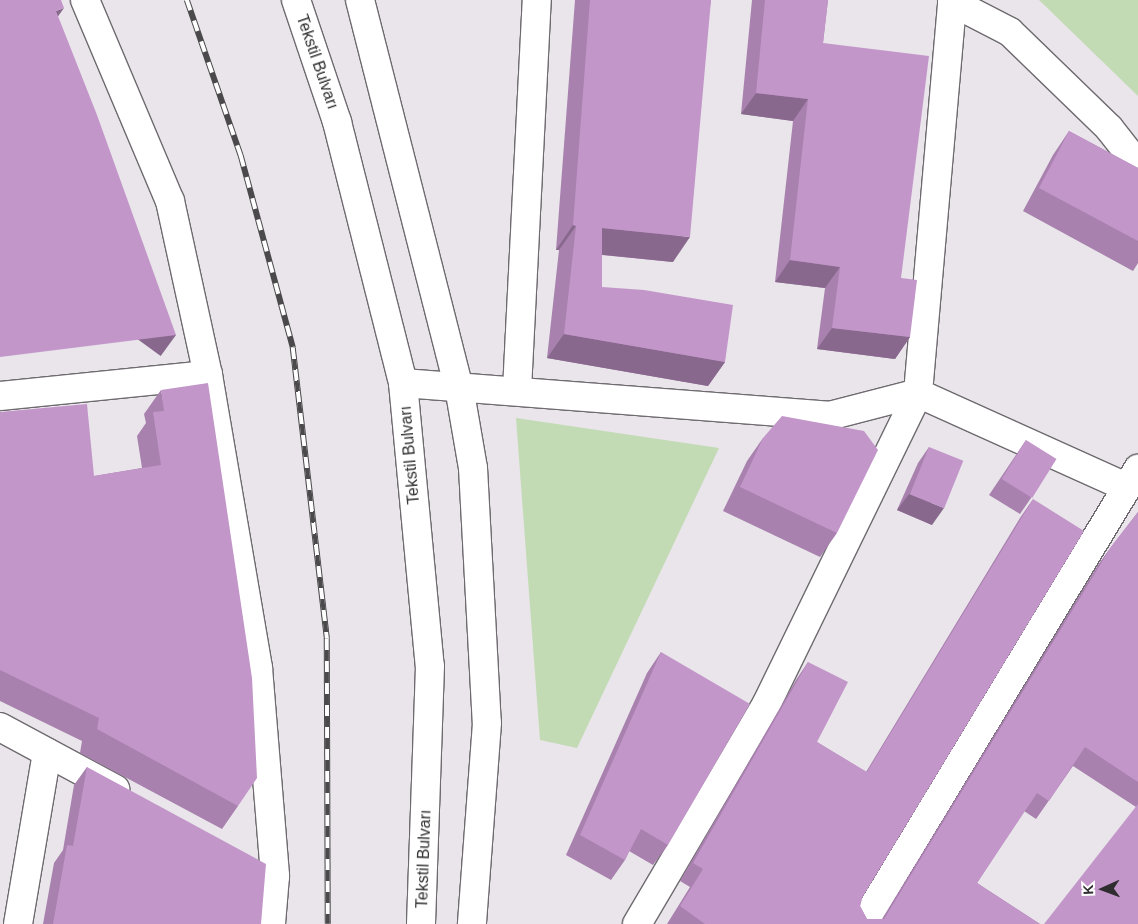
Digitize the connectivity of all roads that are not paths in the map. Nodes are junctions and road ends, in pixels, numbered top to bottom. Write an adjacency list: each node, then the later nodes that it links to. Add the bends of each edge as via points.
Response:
1 (86, 0): 7 (street, via 170,201)
2 (296, 0): 8 (street, Tekstil Bulvarı, via 337,122)
3 (360, 0): 9 (street)
4 (537, 0): 10 (street)
5 (950, 1): 6 (street, via 1010,32 1109,128); 11 (street)
6 (1138, 165)
7 (208, 375): 12 (street); 18 (street, via 258,668)
8 (403, 383): 9 (street); 21 (street, Tekstil Bulvarı, via 430,666)
9 (459, 387): 10 (street); 22 (street, via 473,468 487,723)
10 (517, 390): 11 (street, via 829,416)
11 (918, 393): 13 (street); 23 (street, via 767,703)
12 (0, 396)
13 (1132, 478): 24 (street)
14 (0, 727): 15 (street)
15 (47, 752): 16 (street); 19 (street)
16 (135, 800)
17 (249, 862): 18 (street)
18 (275, 876): 20 (street)
19 (18, 924)
20 (271, 924)
21 (421, 924)
22 (472, 924)
23 (637, 924)
24 (863, 924)

